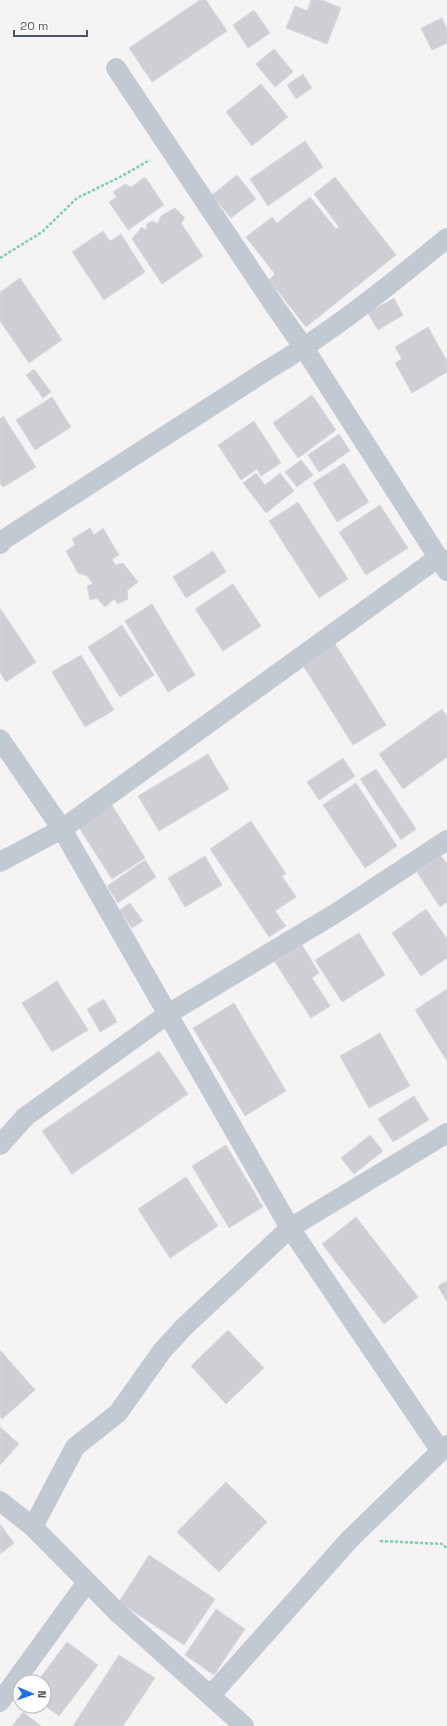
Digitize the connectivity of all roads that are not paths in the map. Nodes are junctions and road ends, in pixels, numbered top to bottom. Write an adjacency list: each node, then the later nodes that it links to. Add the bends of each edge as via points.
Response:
1 (116, 68): 3 (street)
2 (447, 238): 3 (street)
3 (304, 348): 4 (street); 5 (street)
4 (0, 544)
5 (443, 564): 7 (street)
6 (0, 739): 7 (street)
7 (62, 829): 9 (street); 10 (street)
8 (447, 840): 10 (street, via 336,913)
9 (0, 862)
10 (168, 1014): 12 (street, via 25,1118); 13 (street)
11 (447, 1133): 13 (street)
12 (0, 1145)
13 (290, 1228): 14 (street); 16 (street, via 184,1327 162,1351 118,1413 74,1448)
14 (444, 1447): 18 (street, via 350,1539)
15 (0, 1501): 16 (street)
16 (33, 1528): 17 (street)
17 (87, 1582): 18 (street); 19 (street)
18 (211, 1695): 20 (street)
19 (0, 1702)
20 (244, 1726)

